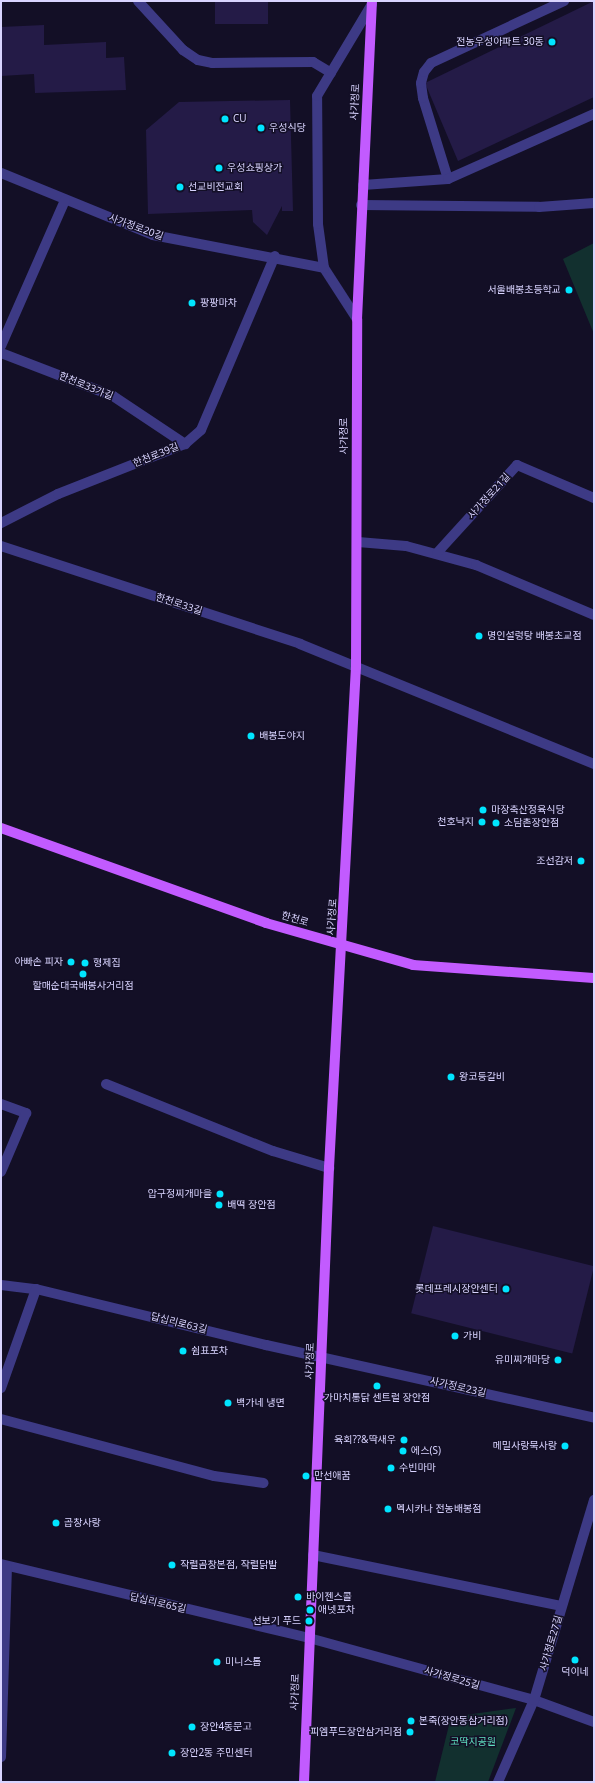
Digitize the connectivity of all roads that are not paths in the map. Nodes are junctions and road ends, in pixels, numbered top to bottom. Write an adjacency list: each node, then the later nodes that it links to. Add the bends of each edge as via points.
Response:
1 (138, 1): 4 (street, via 183,50 198,60 212,63 313,62)
2 (564, 1): 7 (street, via 431,63 424,72 421,83 423,98)
3 (372, 3): 4 (street); 8 (main road, 사가정로)
4 (331, 73): 13 (street, via 317,96 318,224)
5 (594, 114): 7 (street)
6 (1, 173): 9 (street, 사가정로20길)
7 (448, 179): 8 (street)
8 (363, 185): 11 (main road, 사가정로)
9 (65, 200): 12 (street, 사가정로20길, via 153,235); 15 (street)
10 (594, 203): 11 (street, via 539,207)
11 (361, 205): 14 (main road, 사가정로)
12 (275, 256): 13 (street, 사가정로20길); 17 (street, 한천로39길, via 201,430)
13 (324, 268): 14 (street)
14 (356, 319): 20 (main road, 사가정로)
15 (1, 346)
16 (1, 353): 17 (street, 한천로33가길, via 113,396)
17 (185, 444): 19 (street, 한천로39길, via 58,494)
18 (594, 498): 22 (street, 사가정로21길, via 517,466)
19 (1, 522)
20 (358, 542): 22 (street); 24 (main road, 사가정로)
21 (1, 546): 24 (street, 한천로33길, via 300,644)
22 (437, 553): 23 (street, via 476,565)
23 (594, 615)
24 (356, 667): 25 (street); 27 (main road, 사가정로)
25 (594, 764)
26 (1, 828): 27 (main road, 한천로, via 266,923)
27 (342, 945): 28 (main road, 한천로, via 414,965); 31 (main road, 사가정로)
28 (594, 978)
29 (106, 1084): 31 (street, via 273,1151)
30 (1, 1104): 32 (street, via 26,1113)
31 (329, 1168): 35 (main road, 사가정로)
32 (1, 1172)
33 (1, 1285): 34 (street, 답십리로63길)
34 (36, 1288): 35 (street, 답십리로63길); 36 (street)
35 (322, 1357): 37 (street, 사가정로23길); 41 (main road, 사가정로)
36 (1, 1388)
37 (594, 1418)
38 (1, 1419): 39 (street, via 214,1476)
39 (264, 1483)
40 (594, 1500): 43 (street, 사가정로27길)
41 (313, 1555): 43 (street); 44 (main road, 사가정로)
42 (4, 1565): 44 (street, 답십리로65길); 47 (street, 답십리로65길)
43 (561, 1606): 45 (street, 사가정로27길)
44 (309, 1638): 45 (street, 사가정로25길); 48 (main road, 사가정로)
45 (534, 1700): 46 (street, 사가정로25길); 49 (street, 사가정로27길)
46 (594, 1722)
47 (1, 1757)
48 (304, 1782)
49 (498, 1782)

